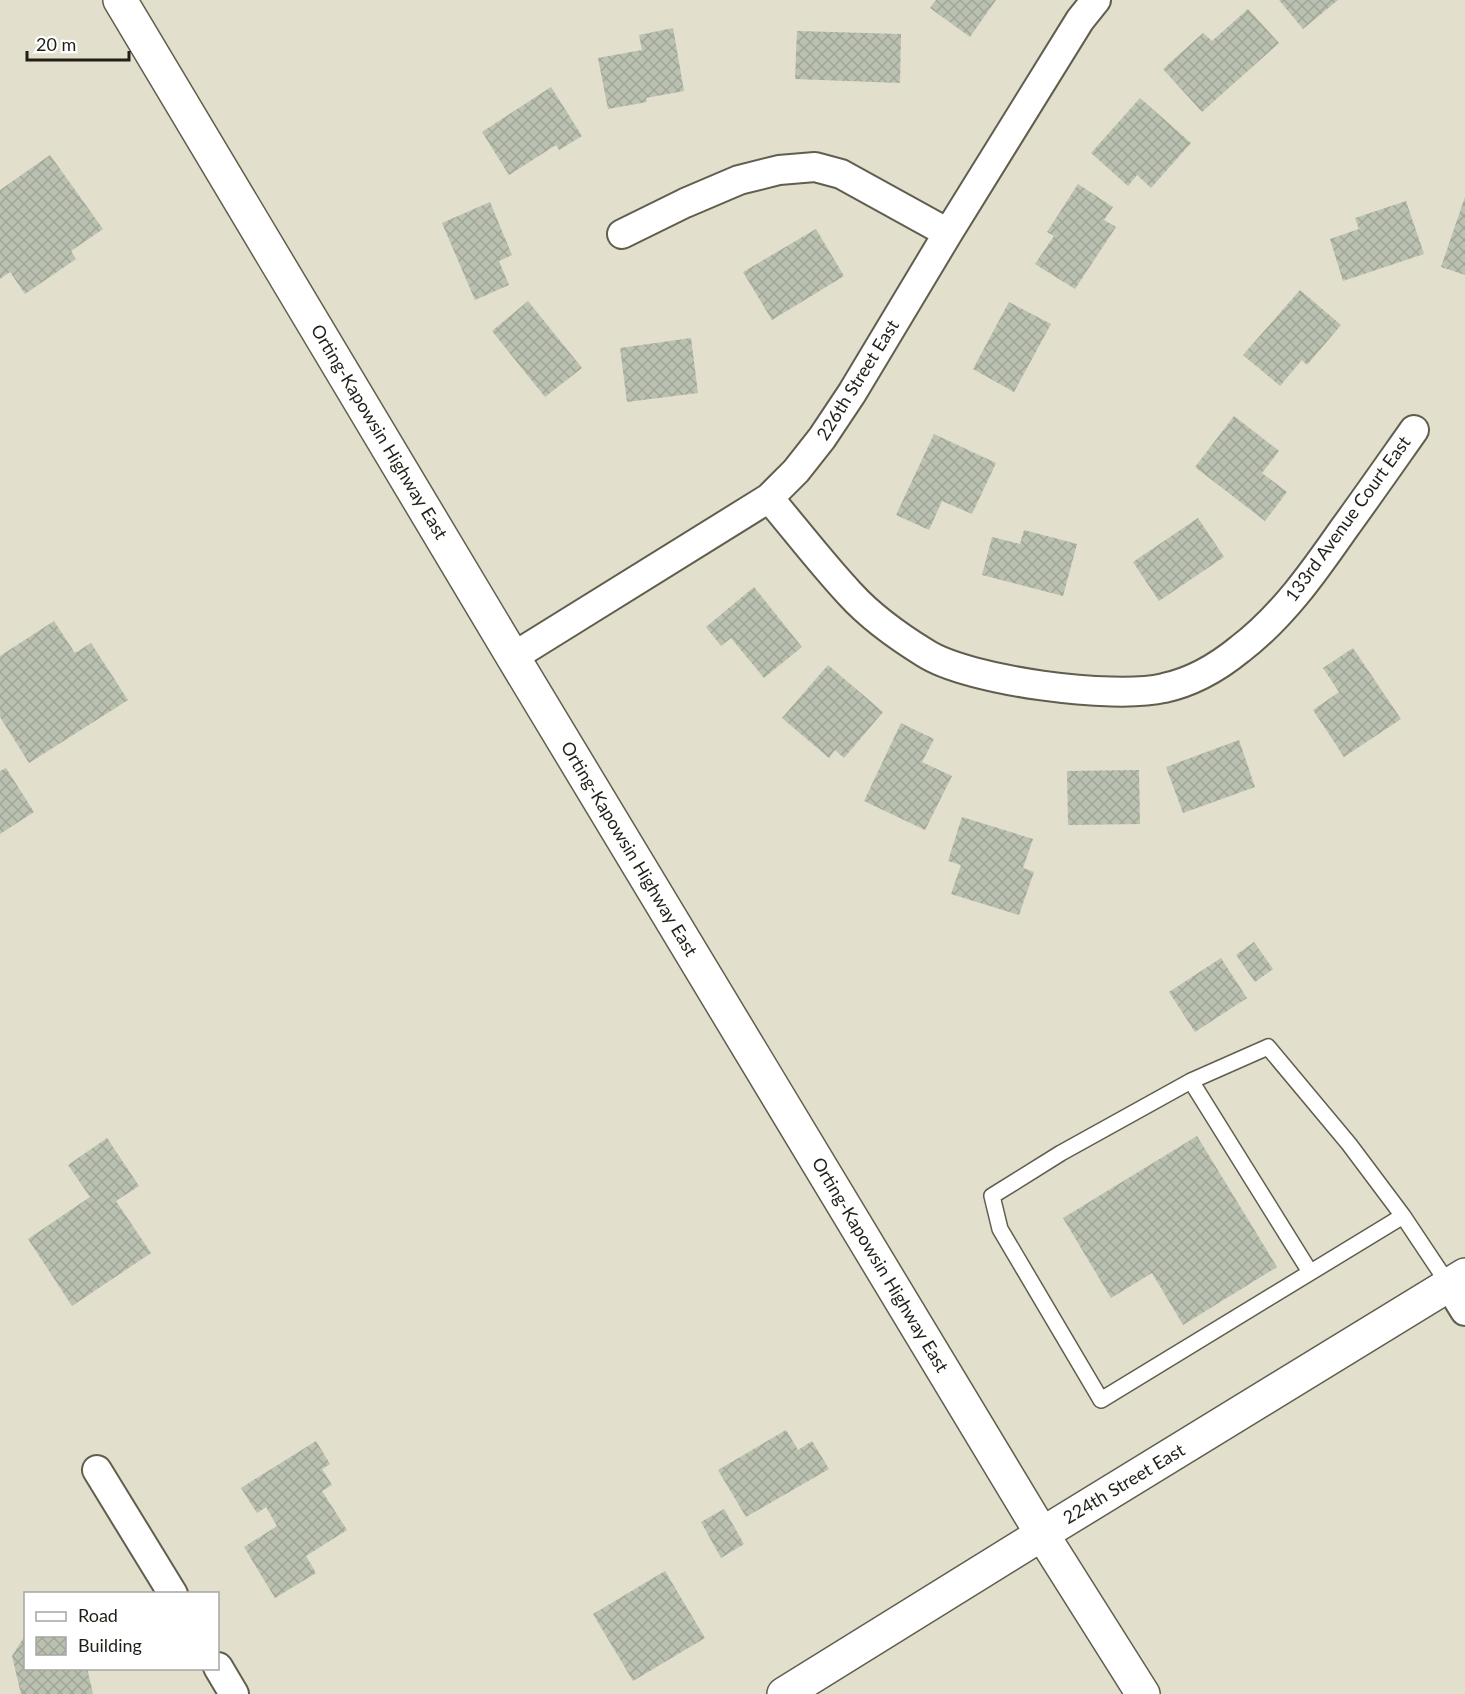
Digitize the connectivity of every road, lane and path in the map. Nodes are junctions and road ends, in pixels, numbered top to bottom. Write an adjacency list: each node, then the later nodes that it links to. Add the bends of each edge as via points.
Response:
1 (120, 0): 7 (main road, Orting-Kapowsin Highway East)
2 (1096, 0): 3 (street, 226th Street East)
3 (948, 233): 4 (street, via 841,174 815,167 779,170 739,180); 6 (street, 226th Street East, via 828,429)
4 (622, 234)
5 (1414, 430): 6 (street, 133rd Avenue Court East, via 1305,584 1265,627 1217,666 1163,689 1070,689 1020,682 954,667 926,655 851,596)
6 (769, 498): 7 (street, 226th Street East)
7 (513, 657): 13 (main road, Orting-Kapowsin Highway East)
8 (1191, 1082): 9 (lane, via 1268,1047); 10 (lane); 10 (lane, via 1061,1153 992,1196 1000,1229 1101,1400)
9 (1403, 1216): 10 (lane); 11 (lane)
10 (1310, 1272)
11 (1460, 1290): 13 (main road, 224th Street East)
12 (97, 1470): 14 (street)
13 (1042, 1534): 17 (main road, 224th Street East); 18 (main road, Orting-Kapowsin Highway East)
14 (172, 1592)
15 (219, 1669): 16 (street)
16 (234, 1694)
17 (784, 1694)
18 (1143, 1694)

